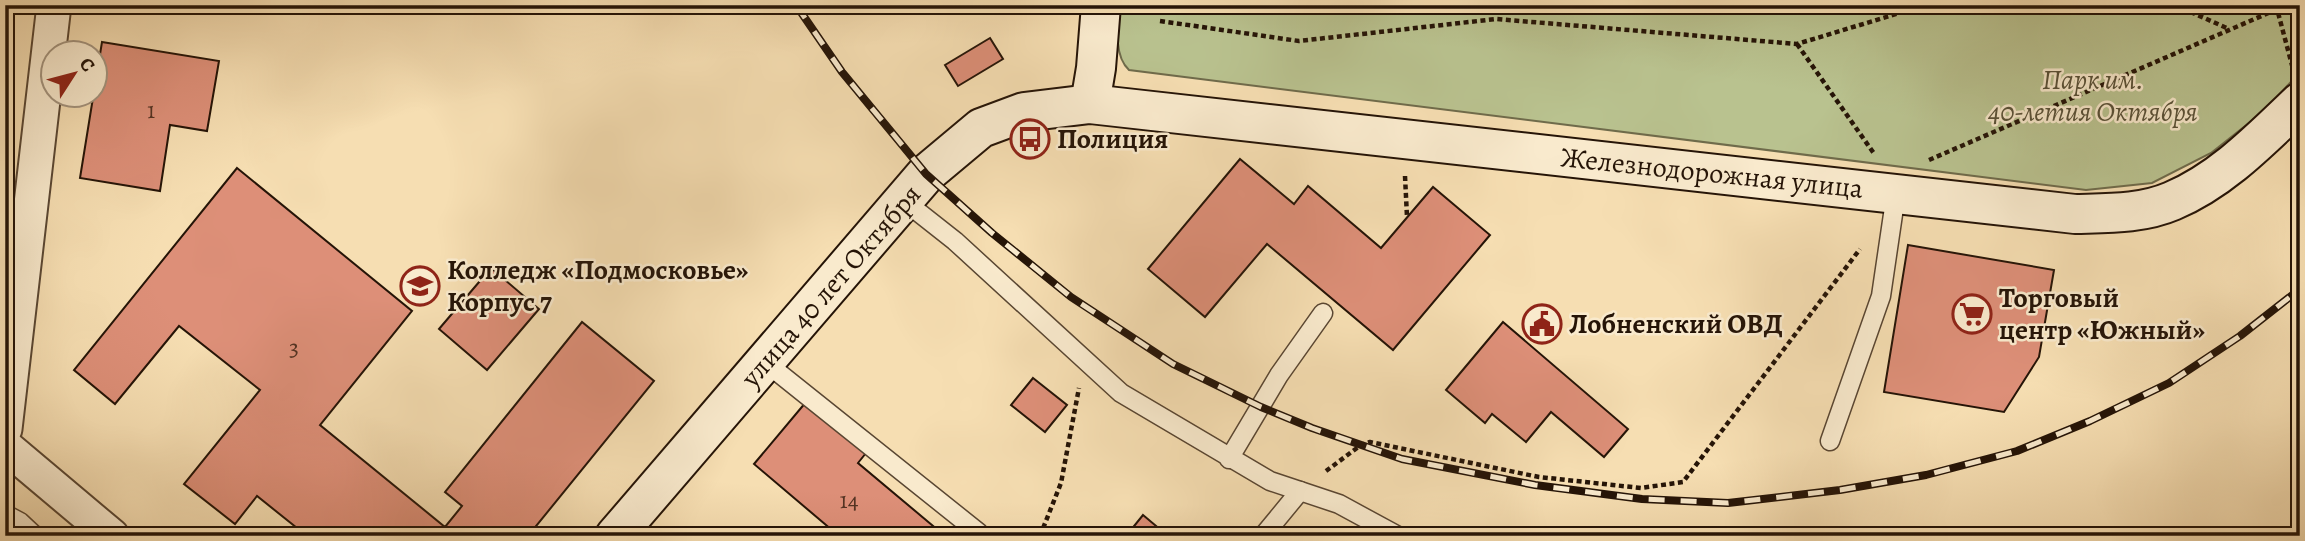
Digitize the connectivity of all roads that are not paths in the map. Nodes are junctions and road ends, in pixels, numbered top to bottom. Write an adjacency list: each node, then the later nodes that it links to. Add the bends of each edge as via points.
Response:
1 (54, 5): 7 (street)
2 (1101, 5): 4 (street)
3 (2298, 91): 5 (street, Железнодорожная улица, via 2247,153 2208,181 2170,202 2125,212 2075,214)
4 (1090, 104): 5 (street, Железнодорожная улица); 6 (street, улица 40 лет Октября, via 1024,112 981,128 926,174)
5 (1888, 178): 11 (lane, via 1881,296)
6 (903, 200): 9 (street, улица 40 лет Октября); 13 (lane, via 955,241 1121,393)
7 (16, 245): 10 (street)
8 (1323, 313): 13 (lane)
9 (765, 362): 16 (lane); 19 (street, улица 40 лет Октября)
10 (5, 429)
11 (1830, 441)
12 (5, 446): 18 (street)
13 (1229, 458): 14 (lane, via 1270,481)
14 (1300, 491): 20 (lane); 21 (lane, via 1339,504)
15 (5, 514): 17 (lane)
16 (979, 533)
17 (35, 536)
18 (111, 536)
19 (615, 536)
20 (1263, 536)
21 (1398, 536)

